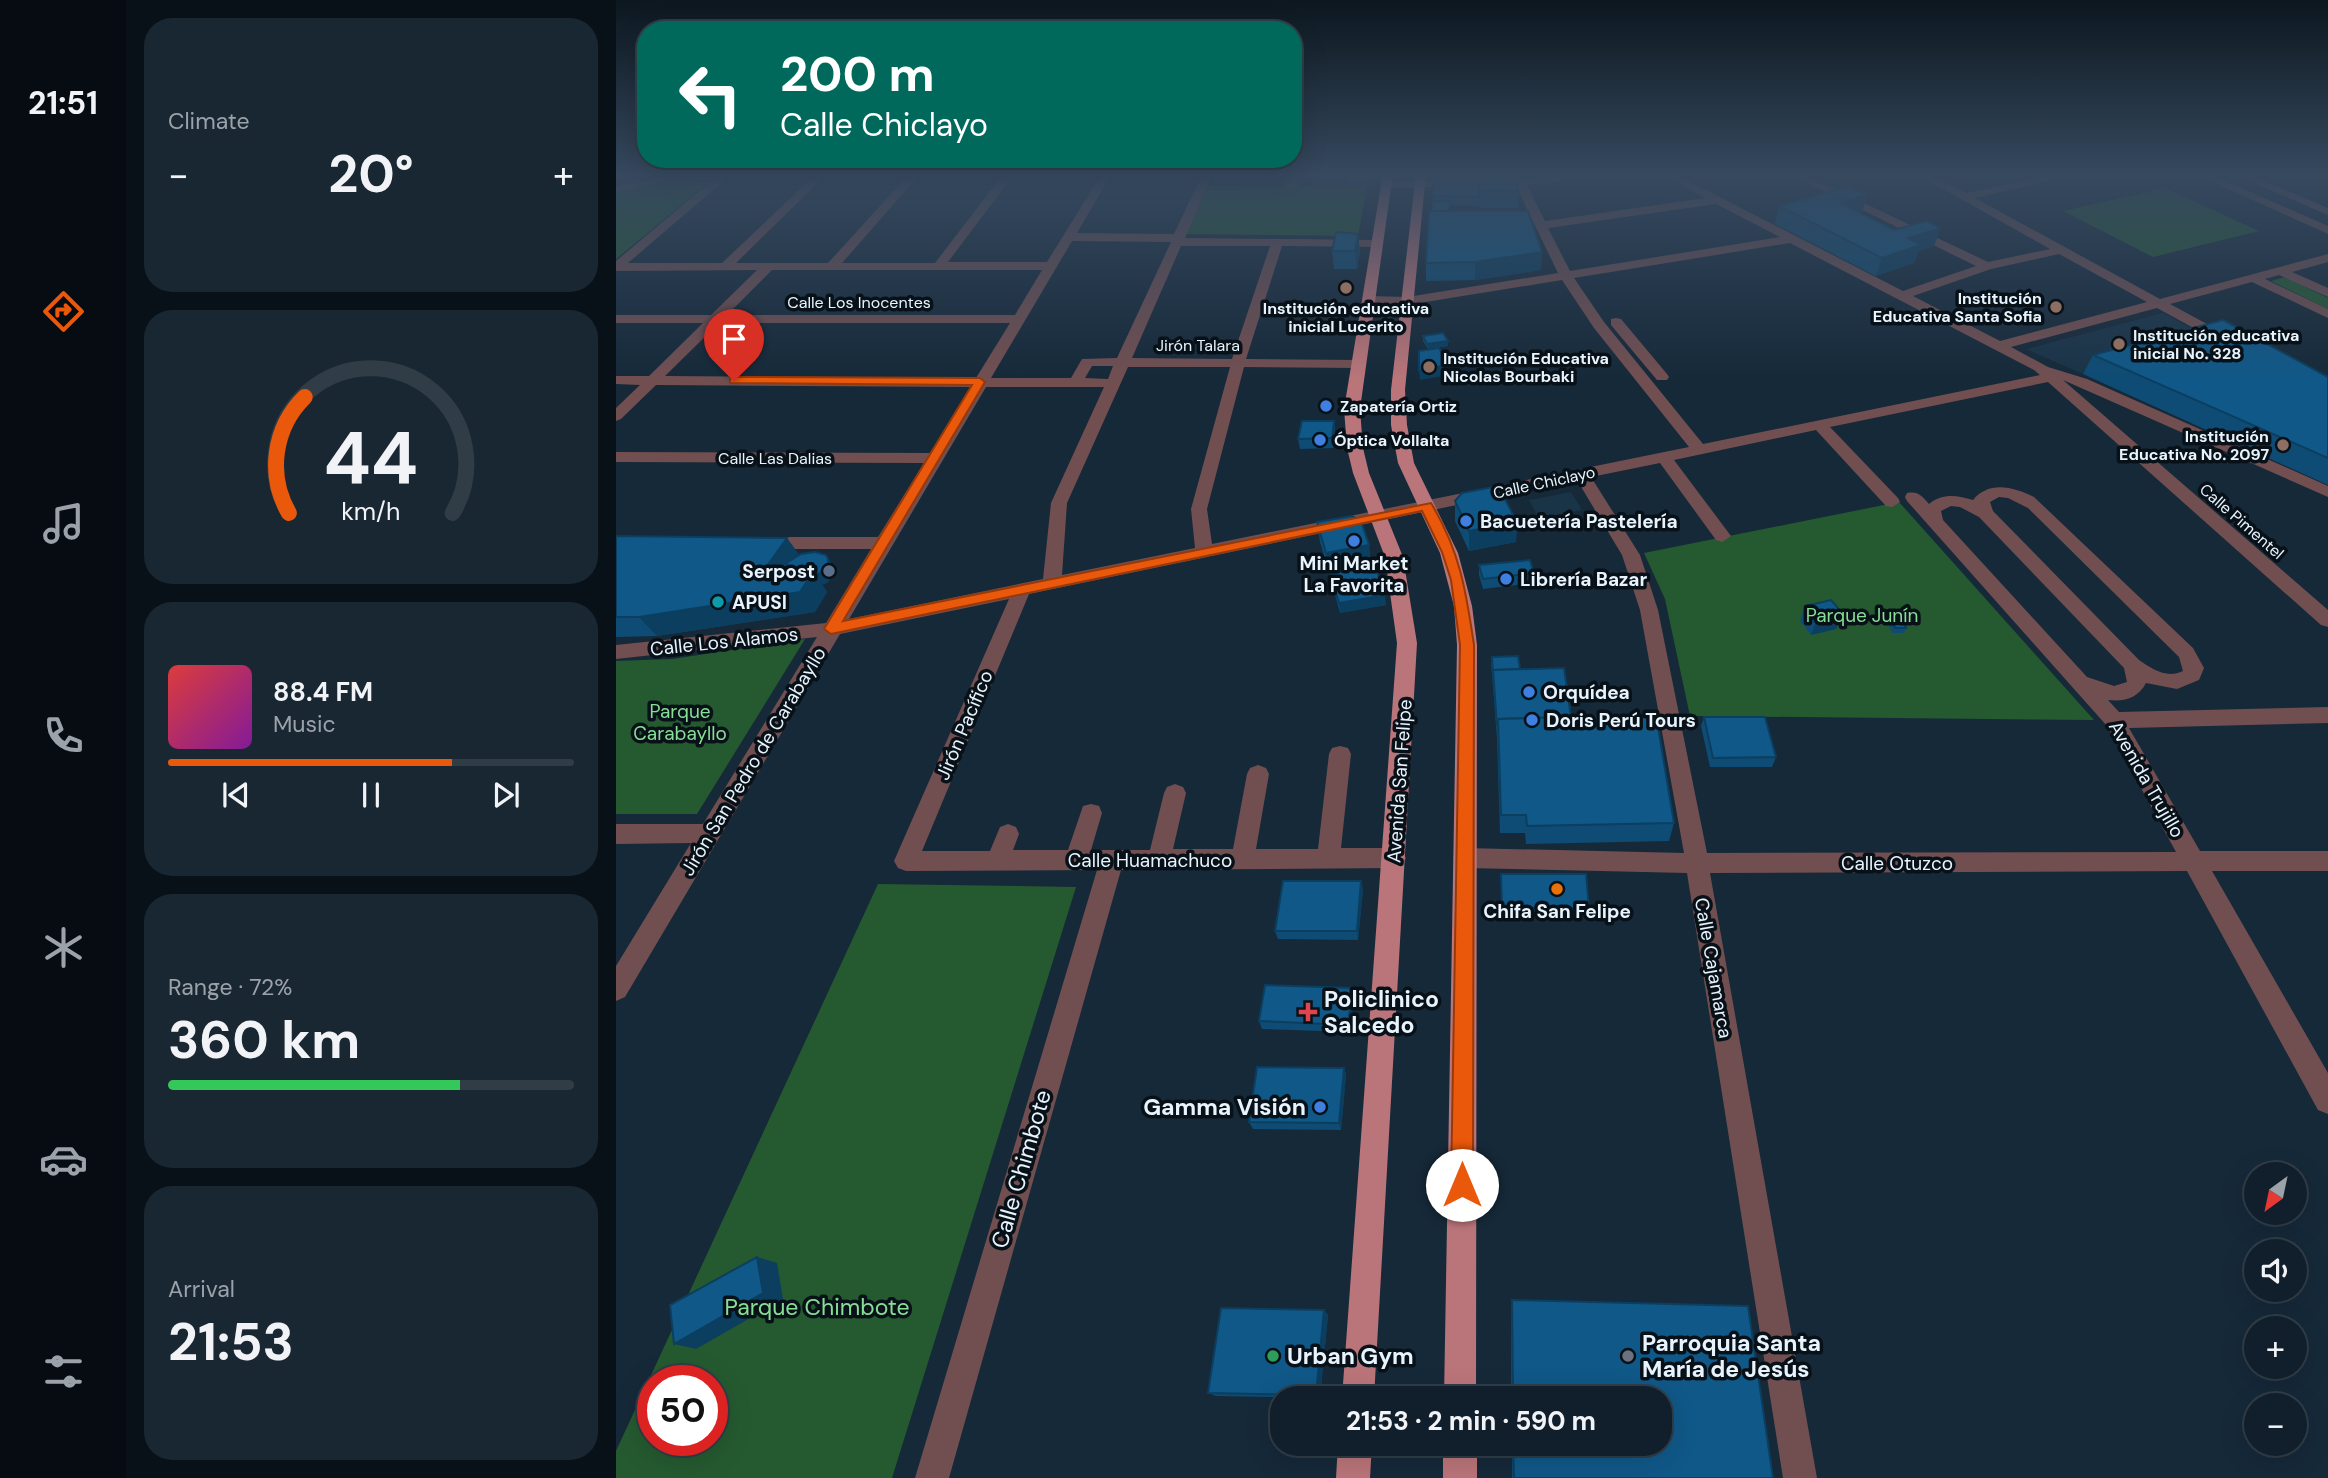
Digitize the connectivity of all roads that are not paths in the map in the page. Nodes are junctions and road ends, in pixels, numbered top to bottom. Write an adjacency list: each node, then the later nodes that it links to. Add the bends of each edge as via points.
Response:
1 (646, 242): 23 (street)
2 (751, 242): 24 (street)
3 (854, 242): 19 (street)
4 (957, 242): 20 (street)
5 (1065, 242): 21 (street, Jirón San Pedro de Carabayllo)
6 (1135, 242): 15 (street)
7 (1177, 242): 15 (street)
8 (1413, 242): 32 (main road)
9 (1550, 242): 27 (street)
10 (1773, 242): 27 (street)
11 (1798, 242): 30 (street, Calle Pimentel)
12 (1937, 242): 22 (street)
13 (2045, 242): 17 (street)
14 (1377, 243): 16 (street); 31 (main road, Avenida San Felipe)
15 (1176, 245): 16 (street); 41 (street)
16 (1275, 249): 42 (street)
17 (2060, 250): 22 (street); 33 (street)
18 (2328, 258): 26 (street)
19 (832, 266): 20 (street); 25 (street)
20 (939, 266): 21 (street)
21 (1051, 266): 37 (street, Jirón San Pedro de Carabayllo)
22 (1987, 266): 30 (street)
23 (616, 267): 24 (street)
24 (725, 267): 25 (street)
25 (768, 267): 36 (street)
26 (2280, 271): 28 (street); 29 (street)
27 (1565, 274): 32 (street); 53 (street, via 1599,325)
28 (2253, 278): 33 (street); 34 (street)
29 (2328, 293)
30 (1902, 296): 39 (street, Calle Pimentel)
31 (1368, 300): 32 (street); 43 (main road, Avenida San Felipe)
32 (1407, 301): 61 (main road, via 1399,425 1406,464)
33 (2159, 303): 39 (street); 40 (street)
34 (2328, 314)
35 (616, 319): 36 (street, Calle Los Inocentes)
36 (715, 319): 37 (street, Calle Los Inocentes); 47 (street)
37 (1018, 319): 48 (street, Jirón San Pedro de Carabayllo)
38 (1616, 322): 45 (street)
39 (1998, 346): 44 (street, Calle Pimentel)
40 (2243, 349)
41 (1122, 362): 42 (street, Jirón Talara); 49 (street, Jirón Talara, via 1087,362); 50 (street)
42 (1238, 363): 43 (street, Jirón Talara); 68 (street, via 1199,509)
43 (1358, 364): 63 (main road, Avenida San Felipe, via 1352,409 1355,448)
44 (2045, 372): 52 (street, Calle Chiclayo); 58 (street, via 2082,382); 71 (street, Calle Pimentel)
45 (1662, 377)
46 (616, 380): 47 (street)
47 (652, 380): 48 (street); 51 (street)
48 (980, 382): 49 (street); 56 (street, Jirón San Pedro de Carabayllo)
49 (1076, 382): 50 (street)
50 (1113, 383): 69 (street, via 1059,503)
51 (616, 416)
52 (1819, 425): 53 (street, Calle Chiclayo); 60 (street)
53 (1700, 450): 55 (street, Calle Chiclayo)
54 (616, 457): 56 (street, Calle Las Dalias)
55 (1664, 457): 57 (street, Calle Chiclayo); 65 (street)
56 (934, 458): 67 (street, Jirón San Pedro de Carabayllo)
57 (1581, 474): 61 (street, Calle Chiclayo); 95 (street, Calle Cajamarca, via 1631,555 1649,610)
58 (2328, 492)
59 (1913, 497): 64 (street, Avenida Trujillo)
60 (1892, 502)
61 (1427, 506): 63 (street, Calle Chiclayo); 87 (main road, via 1449,552 1463,606 1467,645)
62 (1985, 513): 64 (street, via 1959,501 1941,502 1932,510); 74 (street); 74 (street, via 1981,501 1990,494 2007,492 2034,504 2186,653 2194,668 2192,675 2176,681 2152,677)
63 (1378, 516): 68 (street, Calle Chiclayo); 86 (main road, Avenida San Felipe, via 1394,557 1407,643)
64 (1935, 522): 75 (street, Avenida Trujillo)
65 (1722, 536)
66 (749, 543): 67 (street)
67 (883, 543): 72 (street, Jirón San Pedro de Carabayllo)
68 (1204, 552): 69 (street, Calle Chiclayo)
69 (1052, 583): 70 (street, Calle Chiclayo)
70 (1023, 589): 72 (street, Calle Chiclayo); 93 (street, Jirón Pacífico)
71 (2326, 616)
72 (831, 629): 73 (street, Calle Los Alamos); 83 (street, Jirón San Pedro de Carabayllo)
73 (616, 652)
74 (2132, 665): 75 (street, via 2138,680 2129,692 2095,690)
75 (2075, 677): 77 (street, Avenida Trujillo)
76 (2328, 715): 77 (street)
77 (2114, 720): 96 (street, Avenida Trujillo)
78 (1340, 754): 85 (street)
79 (1258, 774): 89 (street)
80 (1175, 793): 88 (street)
81 (1091, 814): 91 (street)
82 (616, 834): 83 (street)
83 (710, 834): 97 (street, Jirón San Pedro de Carabayllo)
84 (1008, 834): 90 (street)
85 (1328, 858): 86 (street, Calle Huamachuco); 89 (street, Calle Huamachuco)
86 (1394, 858): 99 (main road, Avenida San Felipe)
87 (1465, 858): 95 (street, Calle Otuzco); 100 (main road)
88 (1159, 859): 89 (street, Calle Huamachuco); 92 (street, Calle Huamachuco)
89 (1243, 859)
90 (998, 860): 91 (street, Calle Huamachuco); 93 (street, Calle Huamachuco)
91 (1077, 860): 92 (street, Calle Huamachuco)
92 (1112, 860): 103 (street, Calle Chimbote)
93 (906, 861)
94 (2328, 862): 96 (street, Calle Otuzco)
95 (1697, 863): 96 (street, Calle Otuzco); 106 (street, Calle Cajamarca)
96 (2196, 863): 98 (street, Avenida Trujillo)
97 (616, 989)
98 (2328, 1100)
99 (1359, 1386)
100 (1461, 1386)
101 (1354, 1456): 104 (main road)
102 (1460, 1456): 105 (main road)
103 (932, 1478)
104 (1353, 1478)
105 (1460, 1478)
106 (1800, 1478)

